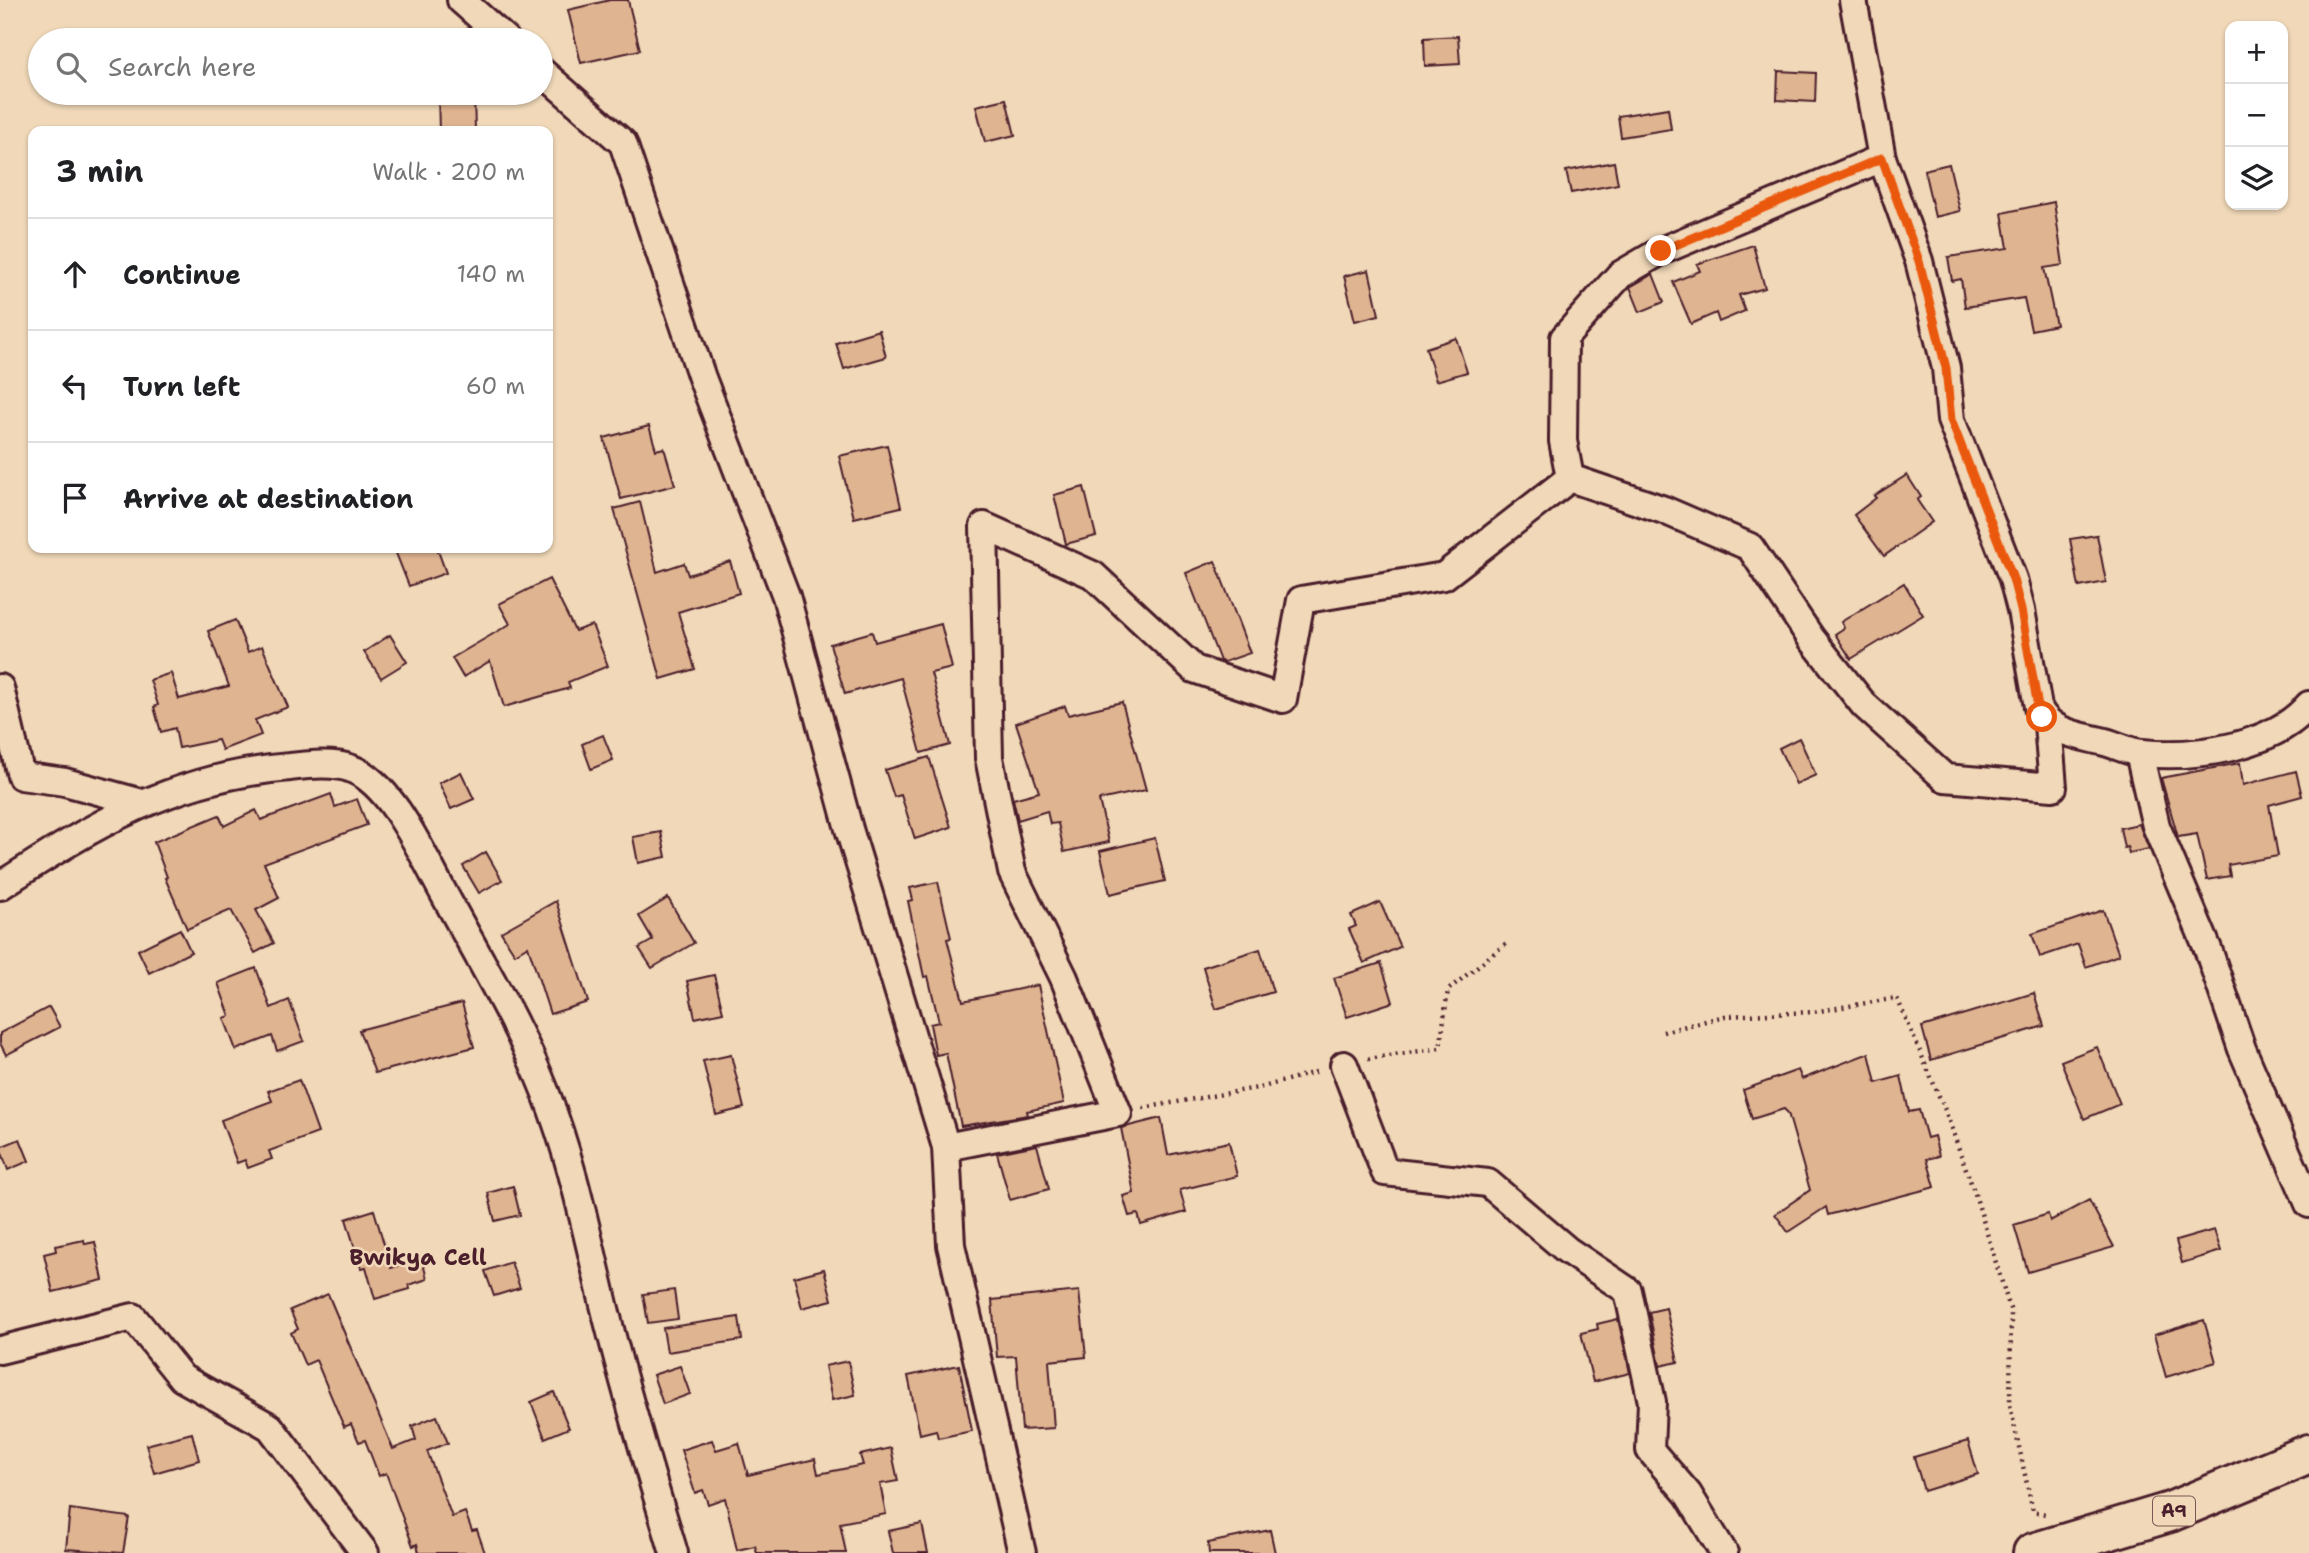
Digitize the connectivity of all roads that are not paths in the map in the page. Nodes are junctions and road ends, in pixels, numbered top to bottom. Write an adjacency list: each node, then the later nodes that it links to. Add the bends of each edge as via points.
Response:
1 (461, 0): 3 (street)
2 (1853, 0): 5 (street)
3 (492, 28)
4 (553, 82): 14 (street, via 623,143 702,378 786,596 849,829)
5 (1882, 158): 6 (street, via 1661,251 1620,275 1564,338 1563,441); 9 (street, via 1919,261 1946,368 1951,420 2013,579 2038,707)
6 (1570, 478): 9 (street, via 1664,510 1750,547 1811,638 1864,705 1945,778 2053,787); 14 (street, via 1444,576 1301,600 1283,699 1195,669 1093,575 984,526 989,758 1012,872 1064,978 1118,1113)
7 (1, 687): 11 (street, via 22,776 65,782)
8 (2309, 705): 10 (street, via 2287,724 2243,744 2199,755)
9 (2048, 724): 10 (street)
10 (2139, 753): 15 (street, via 2156,826 2208,949 2242,1049)
11 (142, 803): 12 (street); 19 (street, via 173,790 264,769 352,768 382,791 414,835 512,1017 546,1091)
12 (0, 886)
13 (1344, 1065): 21 (street, via 1385,1172 1488,1183 1567,1250 1628,1291 1651,1402 1650,1450 1688,1494)
14 (947, 1147): 20 (street, via 951,1245)
15 (2309, 1204)
16 (0, 1350): 18 (street, via 133,1317 182,1378 270,1427)
17 (2309, 1454): 22 (main road, A9, via 2170,1512)
18 (365, 1553)
19 (674, 1553)
20 (1022, 1553)
21 (1724, 1553)
22 (2033, 1553)

